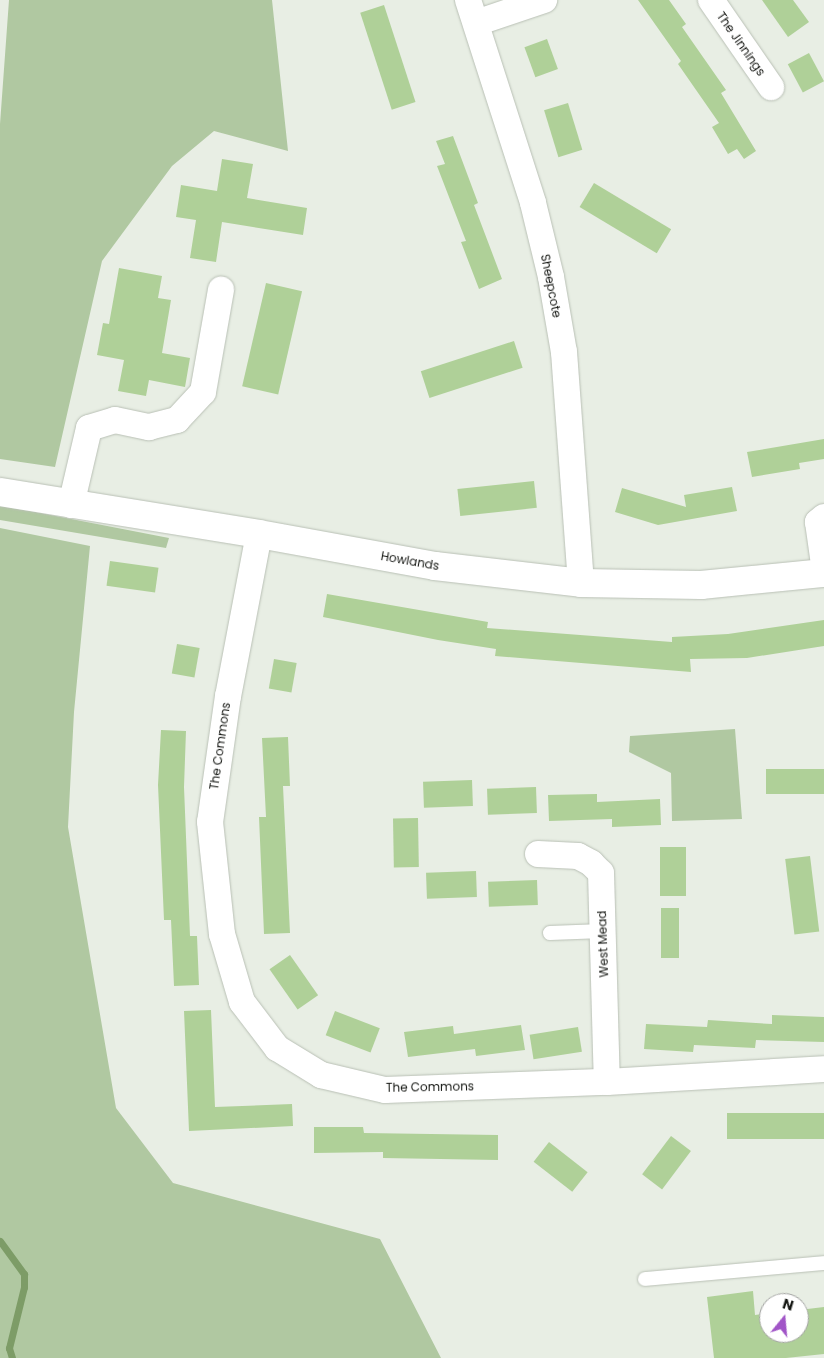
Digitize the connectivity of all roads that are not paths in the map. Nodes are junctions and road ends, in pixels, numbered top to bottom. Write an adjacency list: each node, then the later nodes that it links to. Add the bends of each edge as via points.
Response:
1 (544, 0): 3 (street)
2 (711, 0): 4 (street, The Jinnings)
3 (472, 11): 12 (street, Sheepcote, via 533,203 551,277 564,352)
4 (771, 88)
5 (221, 290): 7 (street, via 203,392 177,420 149,427 115,420 89,428)
6 (0, 492): 7 (street, Howlands)
7 (71, 505): 9 (street, Howlands)
8 (824, 518): 10 (street, via 818,522)
9 (259, 534): 12 (street, Howlands, via 435,566); 17 (street, The Commons, via 228,696 210,822 222,934 242,1002 276,1048 321,1075 385,1090)
10 (824, 564)
11 (824, 573): 12 (street, Howlands, via 701,585)
12 (581, 583)
13 (538, 854): 14 (street, West Mead, via 578,856 601,874)
14 (602, 931): 15 (lane); 17 (street, West Mead)
15 (550, 933)
16 (824, 1068): 17 (street, The Commons)
17 (607, 1082)
18 (824, 1263): 19 (lane)
19 (645, 1279)

